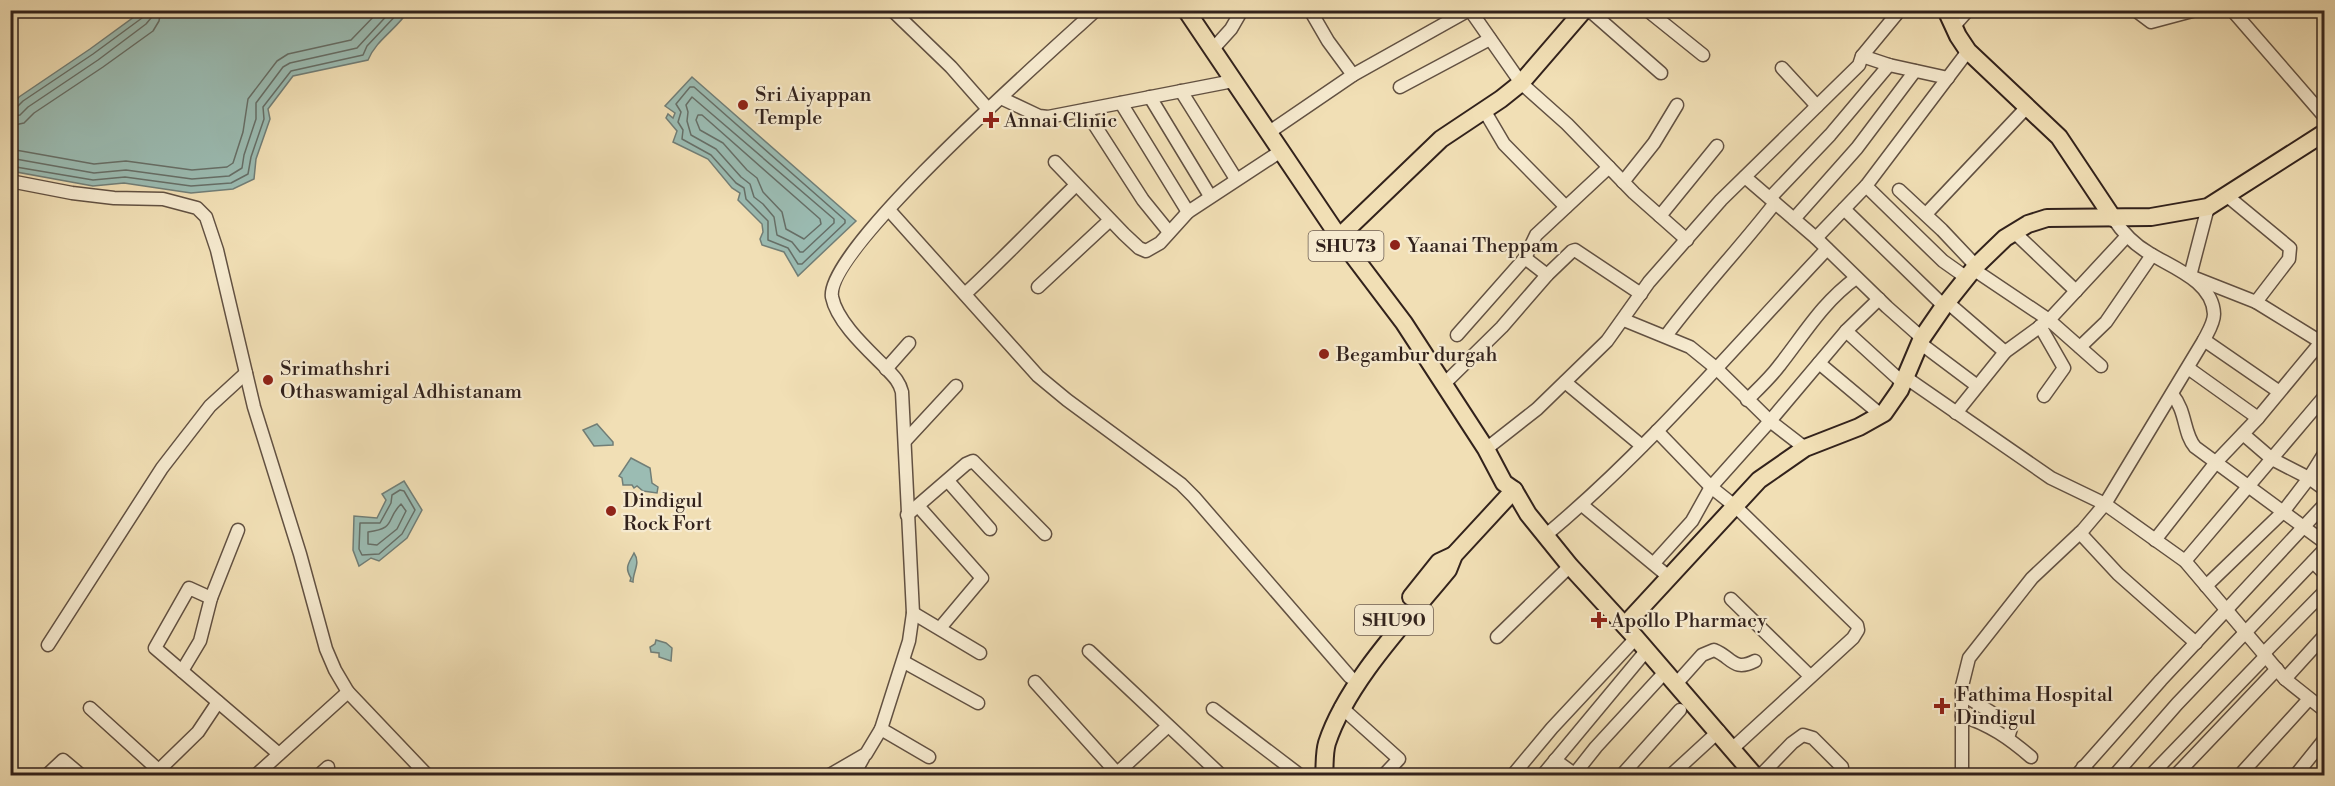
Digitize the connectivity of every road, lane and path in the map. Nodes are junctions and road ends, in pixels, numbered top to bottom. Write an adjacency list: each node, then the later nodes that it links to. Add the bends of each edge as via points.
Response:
1 (892, 10): 38 (street)
2 (1096, 10): 33 (street)
3 (1186, 10): 18 (main road, SHU73)
4 (1242, 10): 18 (street)
5 (1310, 10): 26 (street)
6 (1469, 10): 17 (street); 26 (street)
7 (1584, 10): 29 (main road)
8 (1589, 10): 25 (street)
9 (1647, 10): 20 (street)
10 (1900, 10): 21 (street)
11 (1946, 10): 16 (main road)
12 (1968, 10): 16 (street)
13 (2135, 10): 14 (street, via 2151,21)
14 (2196, 10)
15 (2232, 10): 41 (street)
16 (1954, 26): 19 (main road)
17 (1490, 39): 29 (street); 30 (street)
18 (1212, 50): 28 (main road, SHU73)
19 (1968, 51): 27 (street); 37 (main road)
20 (1703, 55)
21 (1862, 56): 22 (street); 36 (street, via 1859,65)
22 (1889, 65): 24 (street); 57 (street)
23 (1782, 68): 36 (street)
24 (1915, 71): 27 (street); 66 (street, via 1857,148)
25 (1661, 73)
26 (1353, 75): 42 (street)
27 (1948, 78): 53 (street)
28 (1233, 81): 31 (street); 42 (main road, SHU73)
29 (1521, 83): 40 (main road); 47 (street)
30 (1400, 87)
31 (1181, 91): 32 (street); 49 (street)
32 (1150, 97): 34 (street); 56 (street)
33 (1001, 98): 38 (street); 39 (street, via 1039,116)
34 (1120, 103): 39 (street); 62 (street)
35 (1677, 105): 51 (street)
36 (1817, 106): 48 (street)
37 (2027, 107): 63 (street); 65 (main road, via 2059,137)
38 (988, 109): 61 (street)
39 (1085, 110): 68 (street, via 1143,200)
40 (1484, 110): 58 (street, via 1504,144); 70 (main road, via 1441,139)
41 (2325, 116)
42 (1268, 133): 45 (main road, SHU73)
43 (2325, 133): 55 (main road)
44 (1717, 146): 64 (street)
45 (1281, 151): 49 (street); 70 (main road, SHU73)
46 (1055, 162): 52 (street)
47 (1609, 167): 51 (street); 58 (street)
48 (1745, 177): 57 (street); 73 (street)
49 (1236, 179): 56 (street)
50 (10, 181): 104 (street, via 114,198 162,199 203,212 217,250)
51 (1623, 182): 64 (street)
52 (1076, 185): 67 (street); 83 (street)
53 (1866, 186): 60 (street); 77 (street, via 1943,261)
54 (1899, 190): 63 (street)
55 (2226, 195): 59 (main road); 86 (street, via 2290,248 2289,259)
56 (1210, 196): 62 (street)
57 (1772, 201): 66 (street); 92 (street)
58 (1566, 207): 76 (street, via 1536,236)
59 (2208, 207): 65 (main road, via 2160,216); 79 (street)
60 (1844, 209): 72 (street); 87 (street)
61 (888, 210): 83 (street); 102 (street, via 849,257 832,291 837,309 851,330)
62 (1188, 212): 68 (street)
63 (1926, 214): 77 (street)
64 (1660, 216): 73 (street)
65 (2113, 218): 69 (main road, via 2047,218); 71 (street)
66 (1794, 219): 72 (street)
67 (1110, 220): 68 (street, via 1146,251); 81 (street)
68 (1169, 232)
69 (2014, 232): 77 (main road); 82 (street)
70 (1339, 237): 107 (main road, SHU73)
71 (2127, 237): 75 (street); 82 (street)
72 (1816, 238): 74 (street)
73 (1688, 240): 84 (street)
74 (1827, 249): 80 (street); 103 (street)
75 (2152, 255): 79 (street); 97 (street, via 2115,310)
76 (1526, 258): 78 (street); 91 (street)
77 (1972, 271): 87 (main road); 89 (street)
78 (1547, 275): 84 (street, via 1575,250); 107 (street, via 1502,327)
79 (2190, 276): 86 (street); 94 (street, via 2212,306 2214,316)
80 (1856, 278): 85 (street); 114 (street, via 1836,292)
81 (1038, 287)
82 (2076, 291): 89 (street)
83 (964, 294): 181 (street, via 1038,376 1181,484)
84 (1641, 294): 88 (street)
85 (1879, 299): 90 (street); 93 (street)
86 (2256, 302): 96 (street)
87 (1945, 304): 93 (main road); 98 (street)
88 (1624, 320): 92 (street); 106 (street)
89 (2044, 323): 97 (street); 98 (street); 112 (street, via 2064,368)
90 (1845, 331): 99 (street); 105 (street)
91 (1457, 334)
92 (1666, 336): 103 (street, via 1690,347)
93 (1921, 340): 105 (main road); 108 (street)
94 (2204, 340): 101 (street); 110 (street)
95 (909, 343): 102 (street)
96 (2323, 343): 110 (street)
97 (2080, 346): 100 (street)
98 (2005, 352): 108 (street)
99 (1819, 363): 116 (street); 118 (street)
100 (2101, 366)
101 (2187, 368): 111 (street); 117 (street)
102 (886, 369): 121 (street, via 900,385)
103 (1717, 369): 114 (street); 119 (street)
104 (246, 373): 171 (street, via 210,406 162,468); 184 (street, via 326,649)
105 (1904, 380): 115 (street); 116 (main road)
106 (1565, 382): 122 (street); 124 (street)
107 (1444, 384): 124 (main road, SHU73)
108 (1976, 385): 115 (street)
109 (956, 386): 121 (street)
110 (2278, 391): 117 (street)
111 (2172, 394): 127 (street, via 2182,409 2190,441); 134 (street)
112 (2044, 396)
113 (2325, 397): 126 (street)
114 (1747, 400): 118 (street)
115 (1956, 413): 134 (street, via 2051,478)
116 (1881, 415): 123 (main road)
117 (2258, 418): 120 (street)
118 (1770, 421): 123 (street); 131 (street)
119 (1657, 431): 122 (street); 131 (street)
120 (2243, 434): 126 (street); 127 (street)
121 (906, 441): 141 (street)
122 (1642, 446): 135 (street)
123 (1804, 448): 138 (main road, via 1759,480)
124 (1486, 449): 133 (main road, SHU73)
125 (2325, 454): 128 (street)
126 (2272, 459): 128 (street); 130 (street)
127 (2217, 461): 130 (street); 149 (street)
128 (2309, 478): 132 (street); 140 (street)
129 (948, 480): 137 (street); 144 (street); 147 (street, via 973,461)
130 (2248, 486): 140 (street); 153 (street)
131 (1711, 487): 138 (street); 155 (street, via 1692,520)
132 (2325, 489)
133 (1508, 490): 139 (main road, SHU90); 142 (main road); 148 (main road, SHU73)
134 (2105, 504): 146 (street); 149 (street)
135 (1582, 505): 148 (street); 155 (street)
136 (2325, 505): 143 (street)
137 (919, 507): 141 (street); 166 (street, via 982,578)
138 (1736, 507): 158 (main road); 180 (street, via 1857,625 1853,639)
139 (1495, 510): 142 (main road, via 1503,508); 152 (main road, SHU90)
140 (2283, 512): 143 (street); 159 (street)
141 (907, 515): 164 (street)
142 (1521, 515): 156 (main road)
143 (2304, 528): 150 (street); 163 (street)
144 (990, 529)
145 (238, 530): 161 (street)
146 (2080, 533): 170 (street, via 2118,574); 185 (street, via 2032,578 1969,658)
147 (1045, 534)
148 (1546, 535): 156 (main road, SHU73)
149 (2155, 540): 153 (street)
150 (2325, 542)
151 (2325, 550): 154 (street)
152 (1454, 555): 181 (main road, SHU90, via 1438,562); 189 (main road, via 1448,570)
153 (2185, 561): 159 (street)
154 (2313, 562): 157 (street); 167 (street)
155 (1654, 564): 158 (street)
156 (1567, 569): 165 (main road, SHU73); 169 (street); 172 (main road)
157 (2325, 573)
158 (1670, 577): 165 (main road)
159 (2206, 586): 163 (street)
160 (2325, 592): 175 (street)
161 (211, 598): 178 (street, via 200,641); 178 (street, via 189,588 155,644)
162 (1731, 599): 180 (street)
163 (2226, 610): 167 (street); 170 (street)
164 (913, 614): 166 (street); 177 (street)
165 (1624, 625): 172 (main road, SHU73)
166 (940, 628): 174 (street)
167 (2245, 633): 175 (street); 232 (street)
168 (2325, 636): 179 (street)
169 (1497, 637)
170 (2196, 643): 210 (street)
171 (48, 645)
172 (1639, 647): 182 (main road, SHU73); 205 (street); 224 (street, via 1552,728)
173 (1089, 651): 195 (street)
174 (980, 653)
175 (2265, 654): 179 (street); 233 (street)
176 (1755, 661): 182 (street, via 1739,666 1714,650)
177 (904, 662): 188 (street); 196 (street)
178 (182, 671): 187 (street)
179 (2281, 674): 186 (street); 234 (street)
180 (1810, 676): 200 (street)
181 (1350, 677): 221 (main road, SHU90, via 1322,725)
182 (1667, 678): 197 (main road, SHU73); 213 (street, via 1596,747)
183 (1035, 682): 212 (street)
184 (348, 692): 201 (street); 217 (street)
185 (1962, 693): 194 (street); 198 (street, via 2010,724)
186 (2309, 699): 193 (street); 235 (street)
187 (219, 702): 201 (street); 208 (street)
188 (978, 703)
189 (1341, 707): 222 (main road, via 1326,746); 223 (street, via 1399,759)
190 (90, 708): 208 (street)
191 (1213, 709): 220 (street)
192 (1680, 710): 226 (street)
193 (2325, 710)
194 (1962, 716): 198 (street, via 1982,722); 231 (street)
195 (1168, 726): 212 (street); 219 (street)
196 (881, 729): 202 (street); 203 (street)
197 (1716, 733): 200 (main road, SHU73); 227 (street); 228 (main road)
198 (2008, 738): 204 (street)
199 (2325, 741): 236 (street)
200 (1733, 748): 229 (main road, SHU73)
201 (279, 754): 209 (street)
202 (866, 754): 211 (street); 218 (street)
203 (929, 757)
204 (2031, 757)
205 (1555, 760): 213 (street); 225 (street)
206 (328, 767): 216 (street)
207 (1842, 767): 230 (street, via 1813,738 1803,735)
208 (162, 773)
209 (262, 773)
210 (2084, 773)
211 (856, 774)
212 (1115, 774)
213 (1575, 775)
214 (46, 776): 215 (street, via 63,760)
215 (82, 776)
216 (318, 776)
217 (428, 776)
218 (828, 776)
219 (1222, 776)
220 (1301, 776)
221 (1314, 776)
222 (1324, 776)
223 (1383, 776)
224 (1512, 776)
225 (1542, 776)
226 (1621, 776)
227 (1671, 776)
228 (1744, 776)
229 (1755, 776)
230 (1760, 776)
231 (1962, 776)
232 (2114, 776)
233 (2150, 776)
234 (2175, 776)
235 (2239, 776)
236 (2295, 776)

